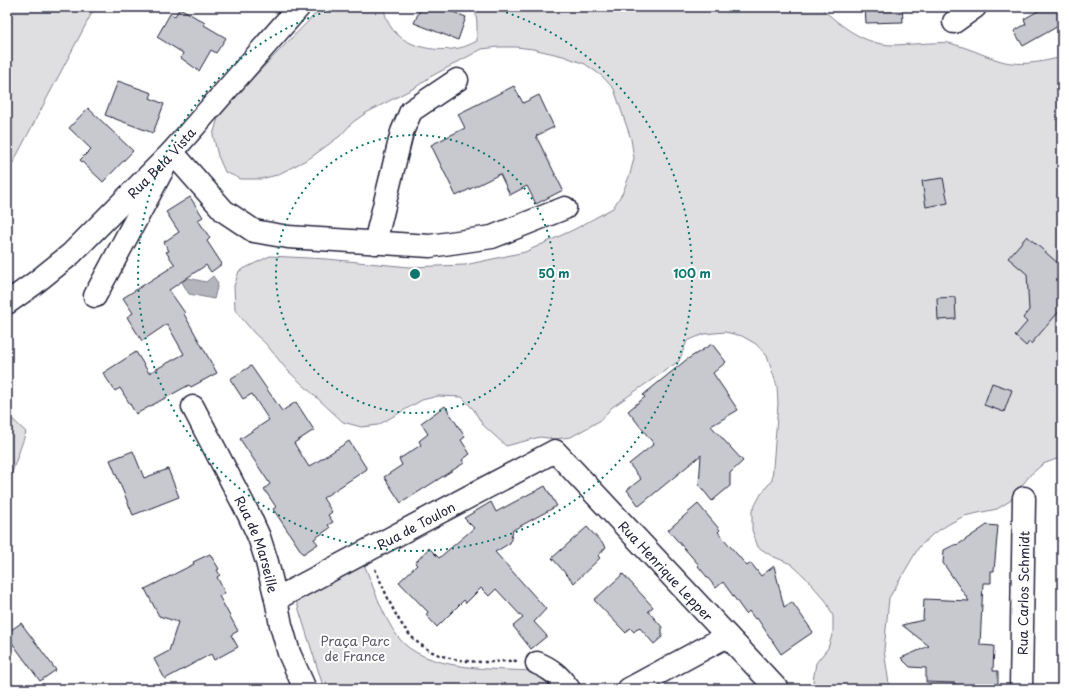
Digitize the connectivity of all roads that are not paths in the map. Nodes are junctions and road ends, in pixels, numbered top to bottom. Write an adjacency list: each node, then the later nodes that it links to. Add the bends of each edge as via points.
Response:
1 (299, 7): 5 (street, Rua Bela Vista)
2 (976, 7): 3 (street)
3 (953, 15)
4 (457, 80): 7 (street, via 411,111 402,132)
5 (172, 152): 7 (street, via 224,211 254,231 288,237); 8 (street); 9 (street, Rua Bela Vista, via 72,254)
6 (565, 208): 7 (street, via 492,237 430,246)
7 (375, 243)
8 (95, 296)
9 (7, 303)
10 (193, 407): 13 (street, Rua de Marseille, via 249,515 267,562)
11 (555, 451): 13 (street, Rua de Toulon); 14 (street, Rua Henrique Lepper)
12 (1024, 498): 20 (street, Rua Carlos Schmidt)
13 (276, 599): 16 (street, Rua de Marseille, via 289,653)
14 (727, 636): 18 (street); 19 (street, Rua Henrique Lepper)
15 (537, 664): 17 (street, via 549,668)
16 (305, 689)
17 (569, 689)
18 (629, 689)
19 (777, 689)
20 (1021, 689)

